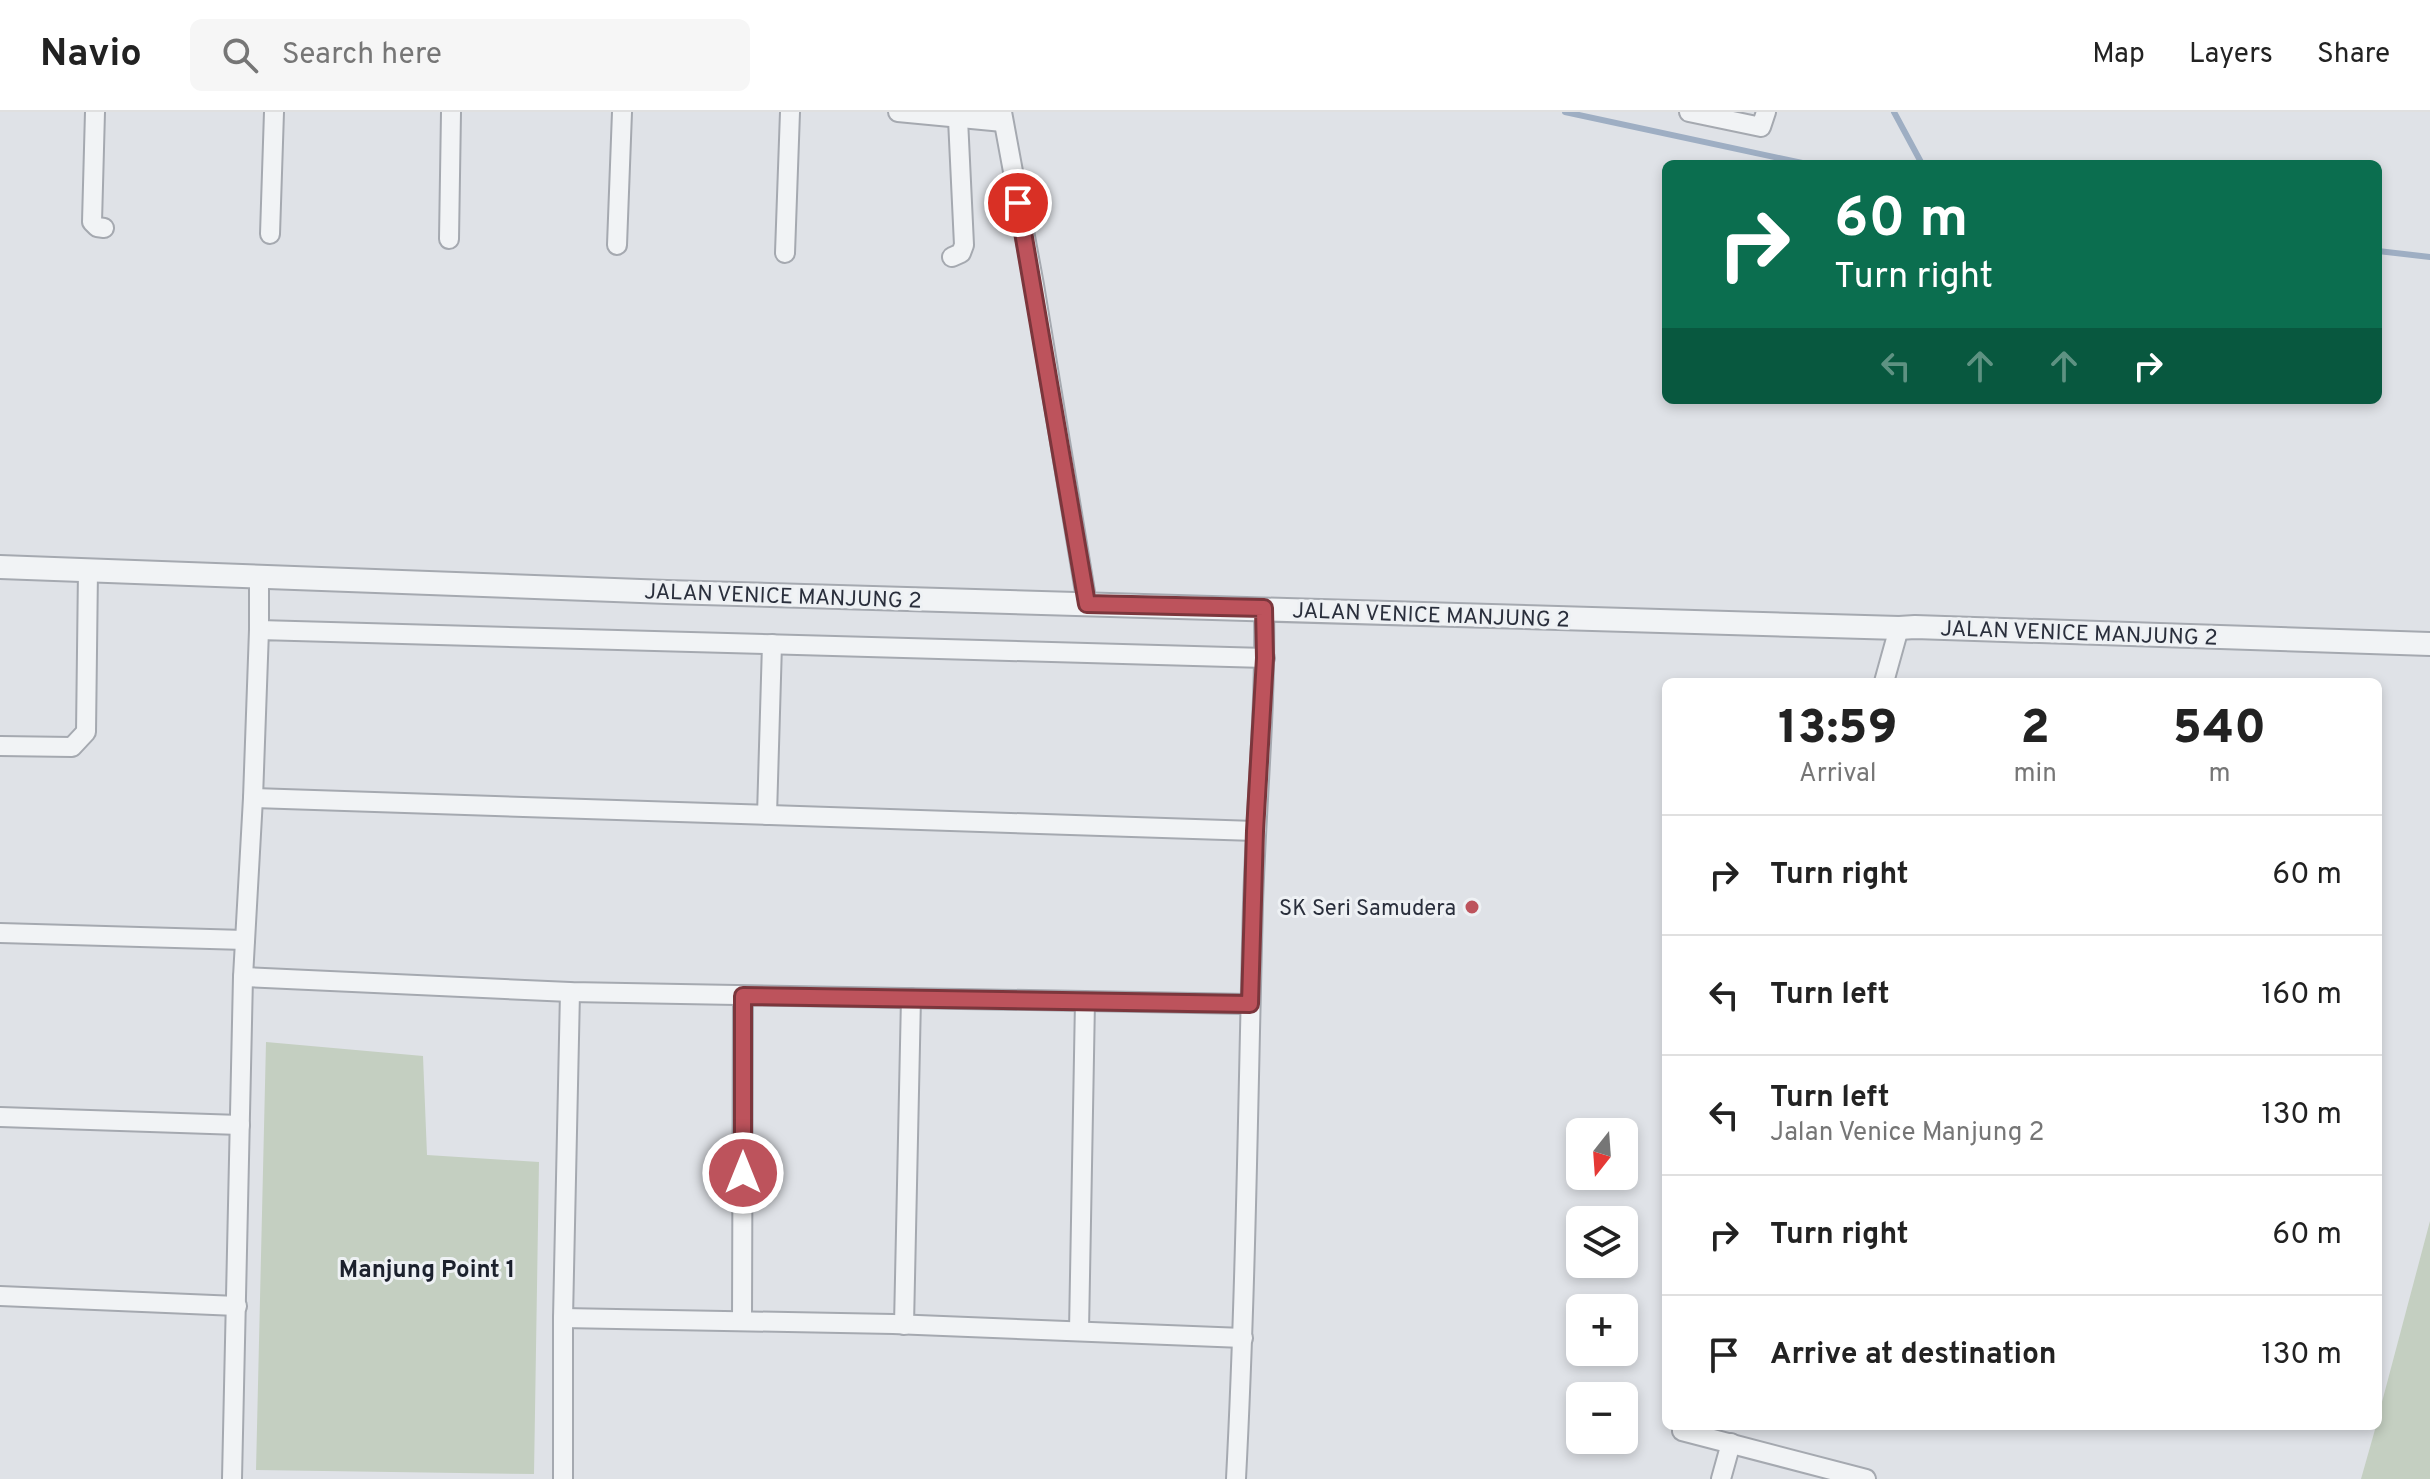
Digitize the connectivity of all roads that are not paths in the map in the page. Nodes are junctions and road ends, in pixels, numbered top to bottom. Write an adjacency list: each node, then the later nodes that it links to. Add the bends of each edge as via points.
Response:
1 (95, 112): 11 (street, via 92,222)
2 (274, 112): 12 (street)
3 (451, 112): 13 (street)
4 (622, 112): 14 (street)
5 (790, 112): 15 (street)
6 (898, 112): 10 (street)
7 (1689, 112): 8 (street, via 1761,127)
8 (1766, 112)
9 (1002, 117): 10 (street); 20 (street)
10 (958, 119): 16 (street, via 964,245)
11 (104, 228)
12 (270, 234)
13 (449, 239)
14 (617, 245)
15 (785, 253)
16 (952, 257)
17 (0, 567): 18 (street, JALAN VENICE MANJUNG 2)
18 (88, 570): 19 (street, JALAN VENICE MANJUNG 2); 28 (street, via 86,732 72,747)
19 (259, 576): 20 (street, JALAN VENICE MANJUNG 2); 23 (street)
20 (1087, 604): 21 (street, JALAN VENICE MANJUNG 2)
21 (1264, 608): 22 (street, JALAN VENICE MANJUNG 2); 26 (street)
22 (1899, 628): 25 (street, JALAN VENICE MANJUNG 2); 27 (street)
23 (259, 630): 24 (street); 29 (street)
24 (772, 644): 26 (street); 30 (street)
25 (2430, 644)
26 (1265, 658): 31 (street)
27 (1885, 678)
28 (0, 746)
29 (253, 798): 30 (street); 33 (street)
30 (767, 815): 31 (street)
31 (1255, 831): 39 (street)
32 (0, 933): 33 (street)
33 (245, 940): 34 (street)
34 (243, 977): 35 (street); 41 (street)
35 (570, 992): 36 (street); 44 (street)
36 (743, 996): 37 (street); 45 (street)
37 (911, 998): 38 (street); 46 (street)
38 (1085, 1001): 39 (street); 47 (street)
39 (1250, 1004): 48 (street)
40 (0, 1117): 41 (street)
41 (240, 1125): 43 (street)
42 (0, 1296): 43 (street)
43 (237, 1306): 51 (street)
44 (563, 1318): 45 (street); 52 (street)
45 (742, 1321): 46 (street)
46 (904, 1325): 47 (street)
47 (1079, 1331): 48 (street)
48 (1243, 1338): 53 (street)
49 (1682, 1430): 50 (street)
50 (1731, 1443): 54 (street); 55 (street)
51 (232, 1479)
52 (563, 1479)
53 (1236, 1479)
54 (1721, 1479)
55 (1866, 1479)

